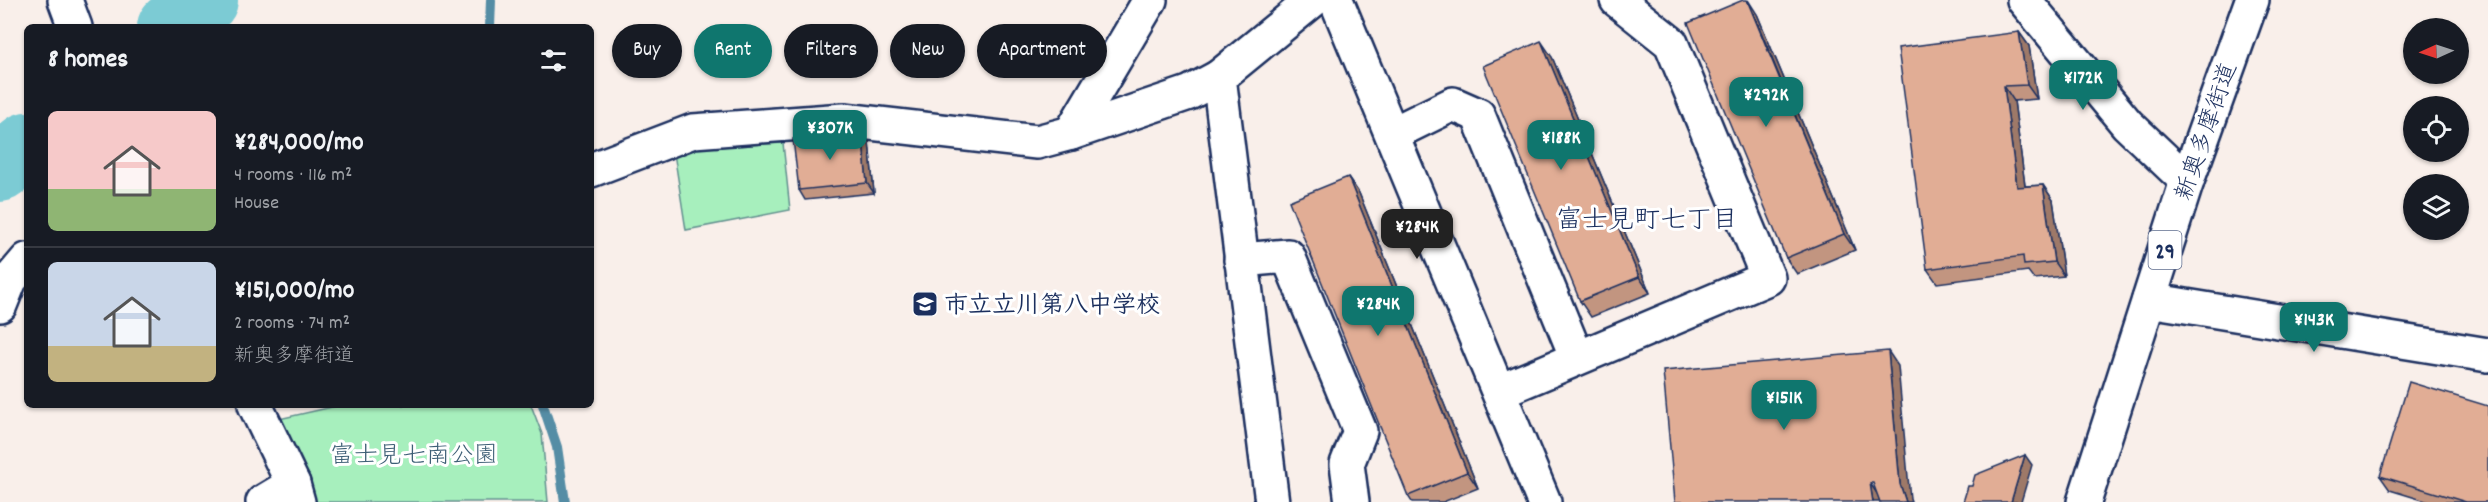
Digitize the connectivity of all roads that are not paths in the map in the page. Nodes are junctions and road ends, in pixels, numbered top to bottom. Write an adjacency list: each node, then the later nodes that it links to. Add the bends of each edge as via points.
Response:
1 (1150, 0): 8 (street)
2 (1313, 0): 7 (street)
3 (1336, 0): 9 (street)
4 (1617, 0): 17 (street, via 1671,43 1768,278)
5 (2024, 0): 11 (street, via 2127,124)
6 (2252, 0): 11 (street, 新奥多摩街道 / 29)
7 (1219, 77): 8 (street, via 1189,93); 12 (street)
8 (1071, 133): 10 (street, via 1037,142 844,120 705,130 693,131)
9 (1392, 134): 17 (street, via 1453,104 1478,116); 18 (street)
10 (594, 169)
11 (2187, 181): 14 (street, 新奥多摩街道 / 29)
12 (1241, 260): 22 (street); 23 (street, via 1288,256 1360,431 1347,464)
13 (24, 264): 15 (street, via 10,280)
14 (2149, 300): 16 (street); 25 (street, 新奥多摩街道 / 29)
15 (0, 305)
16 (2488, 355)
17 (1577, 358): 18 (street)
18 (1500, 391): 24 (street)
19 (256, 408): 20 (street)
20 (296, 493): 21 (street)
21 (263, 502)
22 (1272, 502)
23 (1352, 502)
24 (1544, 502)
25 (2084, 502)

